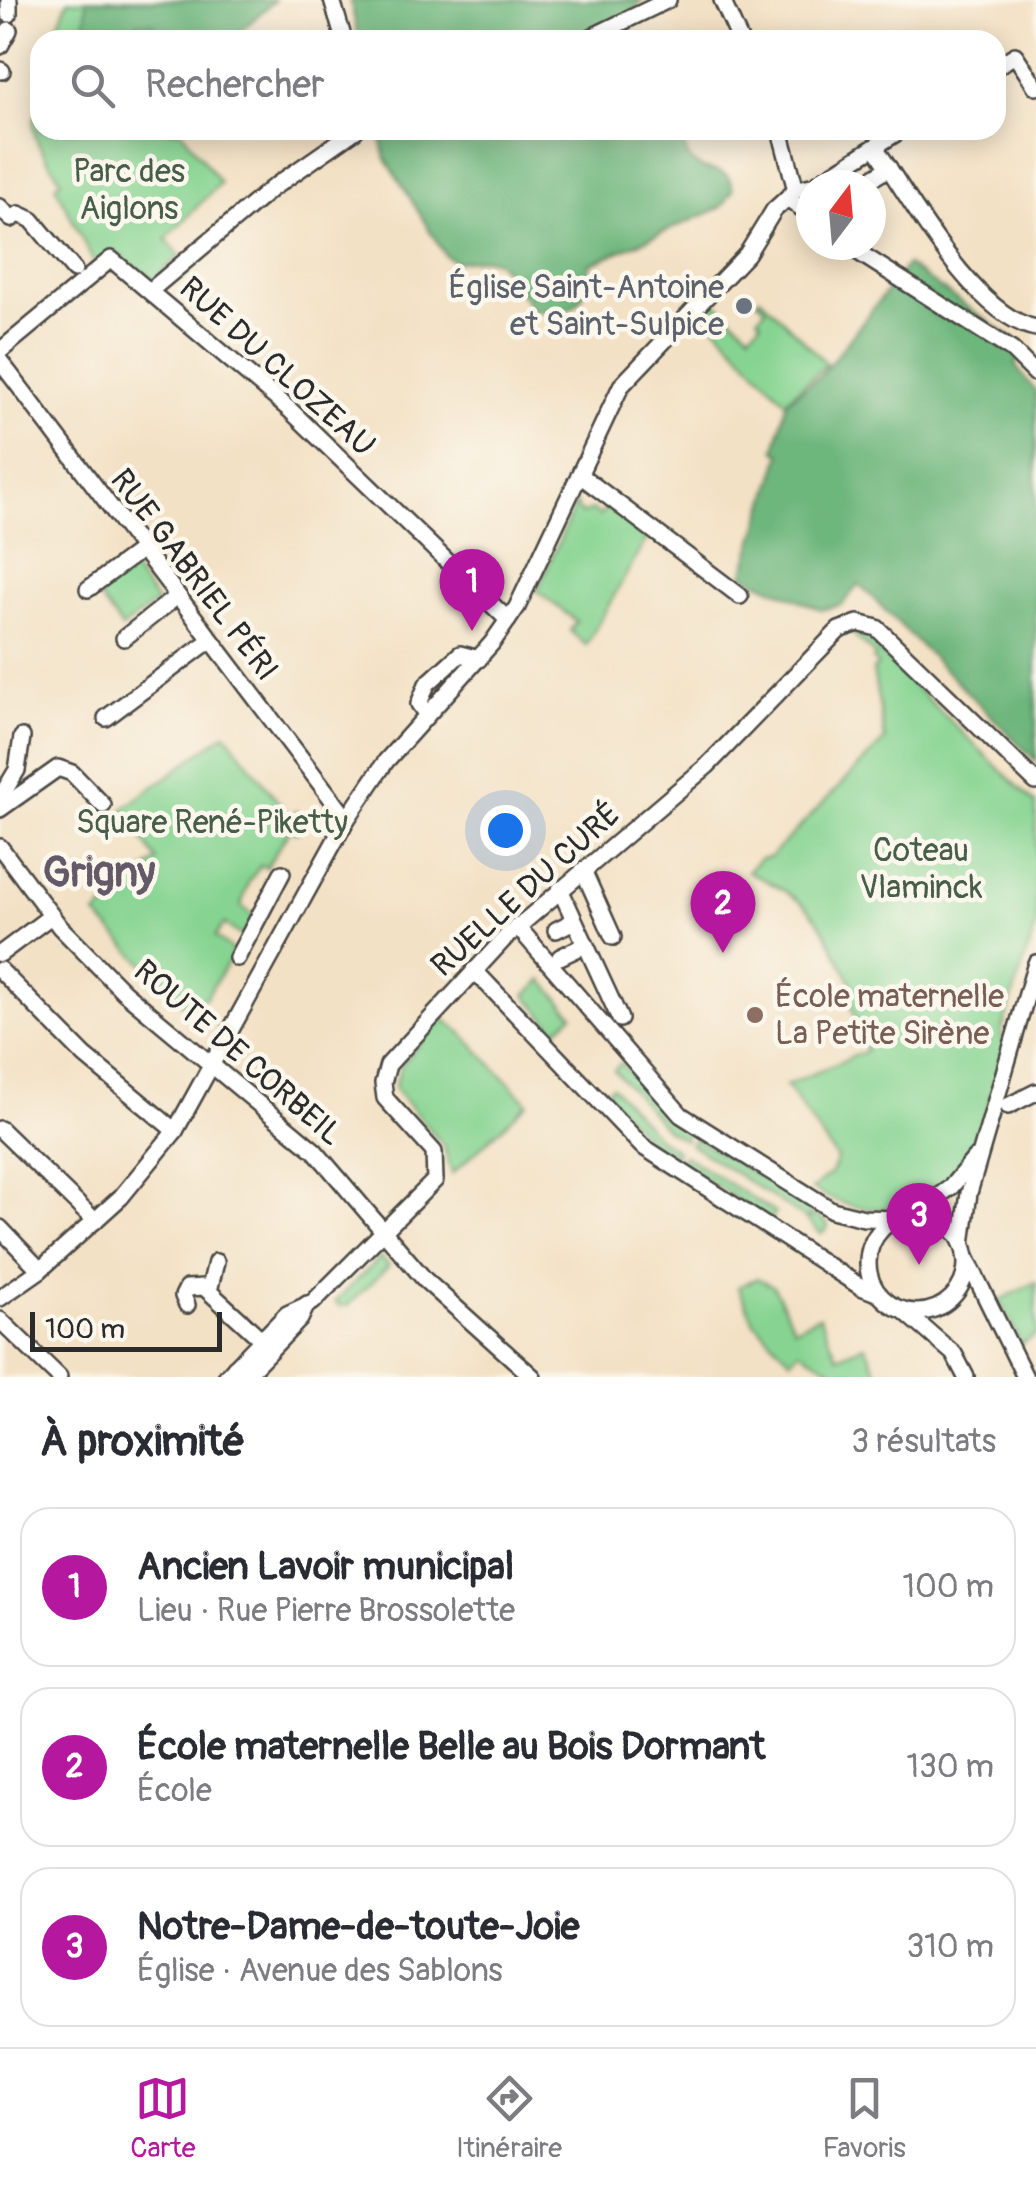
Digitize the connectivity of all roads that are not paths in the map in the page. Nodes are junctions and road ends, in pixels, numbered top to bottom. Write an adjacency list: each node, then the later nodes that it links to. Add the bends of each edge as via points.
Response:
1 (332, 0): 5 (street)
2 (668, 0): 6 (street)
3 (722, 0): 7 (street)
4 (9, 15): 8 (street)
5 (341, 30)
6 (606, 30)
7 (736, 30)
8 (0, 46)
9 (1006, 61): 10 (street, via 1015,55)
10 (1036, 87)
11 (341, 140): 23 (street, via 271,188)
12 (784, 140): 16 (street)
13 (887, 140): 14 (street)
14 (875, 148): 15 (street); 17 (street)
15 (889, 168): 18 (street); 24 (street, via 960,273)
16 (798, 170)
17 (837, 170)
18 (886, 170)
19 (796, 195): 28 (street, via 774,210 747,254 621,386)
20 (4, 216): 22 (street, via 32,220)
21 (871, 260): 27 (street, via 985,332)
22 (74, 270)
23 (151, 290): 25 (street, RUE DU CLOZEAU, via 110,258); 33 (street, RUE DU CLOZEAU, via 290,410)
24 (1036, 328)
25 (0, 352)
26 (0, 361): 29 (street, RUE GABRIEL PÉRI)
27 (1036, 374)
28 (580, 475): 32 (street); 33 (street)
29 (141, 550): 30 (street); 31 (street, RUE GABRIEL PÉRI)
30 (88, 590)
31 (176, 596): 34 (street); 35 (street, RUE GABRIEL PÉRI)
32 (740, 596)
33 (508, 620): 42 (street, via 386,761)
34 (124, 638)
35 (210, 642): 36 (street); 42 (street, RUE GABRIEL PÉRI)
36 (106, 718)
37 (22, 737): 39 (street, via 17,770)
38 (1036, 782): 44 (street, RUELLE DU CURÉ, via 888,636 858,623 840,630 707,766)
39 (0, 798)
40 (103, 804): 41 (street, via 58,768)
41 (0, 810)
42 (347, 819): 60 (street)
43 (0, 847): 47 (street, ROUTE DE CORBEIL)
44 (583, 870): 46 (street, RUELLE DU CURÉ); 51 (street)
45 (282, 873): 55 (street)
46 (560, 889): 48 (street); 49 (street, RUELLE DU CURÉ)
47 (52, 916): 53 (street); 60 (street, ROUTE DE CORBEIL, via 124,992)
48 (574, 921): 50 (street); 52 (street)
49 (517, 926): 58 (street, RUELLE DU CURÉ); 66 (street, via 681,1115 832,1210 864,1218)
50 (556, 930)
51 (613, 938)
52 (585, 945): 54 (street); 59 (street)
53 (0, 954)
54 (560, 956)
55 (236, 958)
56 (1036, 963): 65 (street)
57 (0, 970): 64 (street, via 84,1056)
58 (474, 970): 69 (street, RUELLE DU CURÉ, via 388,1065 385,1098 438,1162 429,1188); 74 (street, via 642,1146)
59 (620, 1019)
60 (212, 1068): 64 (street); 69 (street, ROUTE DE CORBEIL, via 315,1152)
61 (1036, 1092): 62 (street)
62 (1008, 1106)
63 (0, 1129): 67 (street)
64 (175, 1131): 67 (street)
65 (983, 1146): 66 (street, via 951,1187); 70 (street)
66 (904, 1216): 70 (street, via 947,1225); 74 (street, via 874,1238 869,1272)
67 (95, 1221): 72 (street)
68 (0, 1228): 72 (street)
69 (386, 1232): 78 (street); 84 (street, ROUTE DE CORBEIL, via 425,1280)
70 (964, 1249): 77 (street, via 962,1282 954,1295 929,1311); 86 (street)
71 (216, 1262): 73 (street)
72 (40, 1270): 75 (street)
73 (209, 1291): 76 (street, via 191,1285 183,1296); 80 (street)
74 (879, 1294): 77 (street)
75 (0, 1298)
76 (187, 1305)
77 (903, 1310): 85 (street, via 954,1354)
78 (293, 1317): 80 (street); 81 (street)
79 (0, 1320): 83 (street)
80 (262, 1340): 81 (street)
81 (253, 1359): 82 (street)
82 (231, 1372)
83 (58, 1377)
84 (533, 1377)
85 (966, 1377)
86 (1025, 1377)

